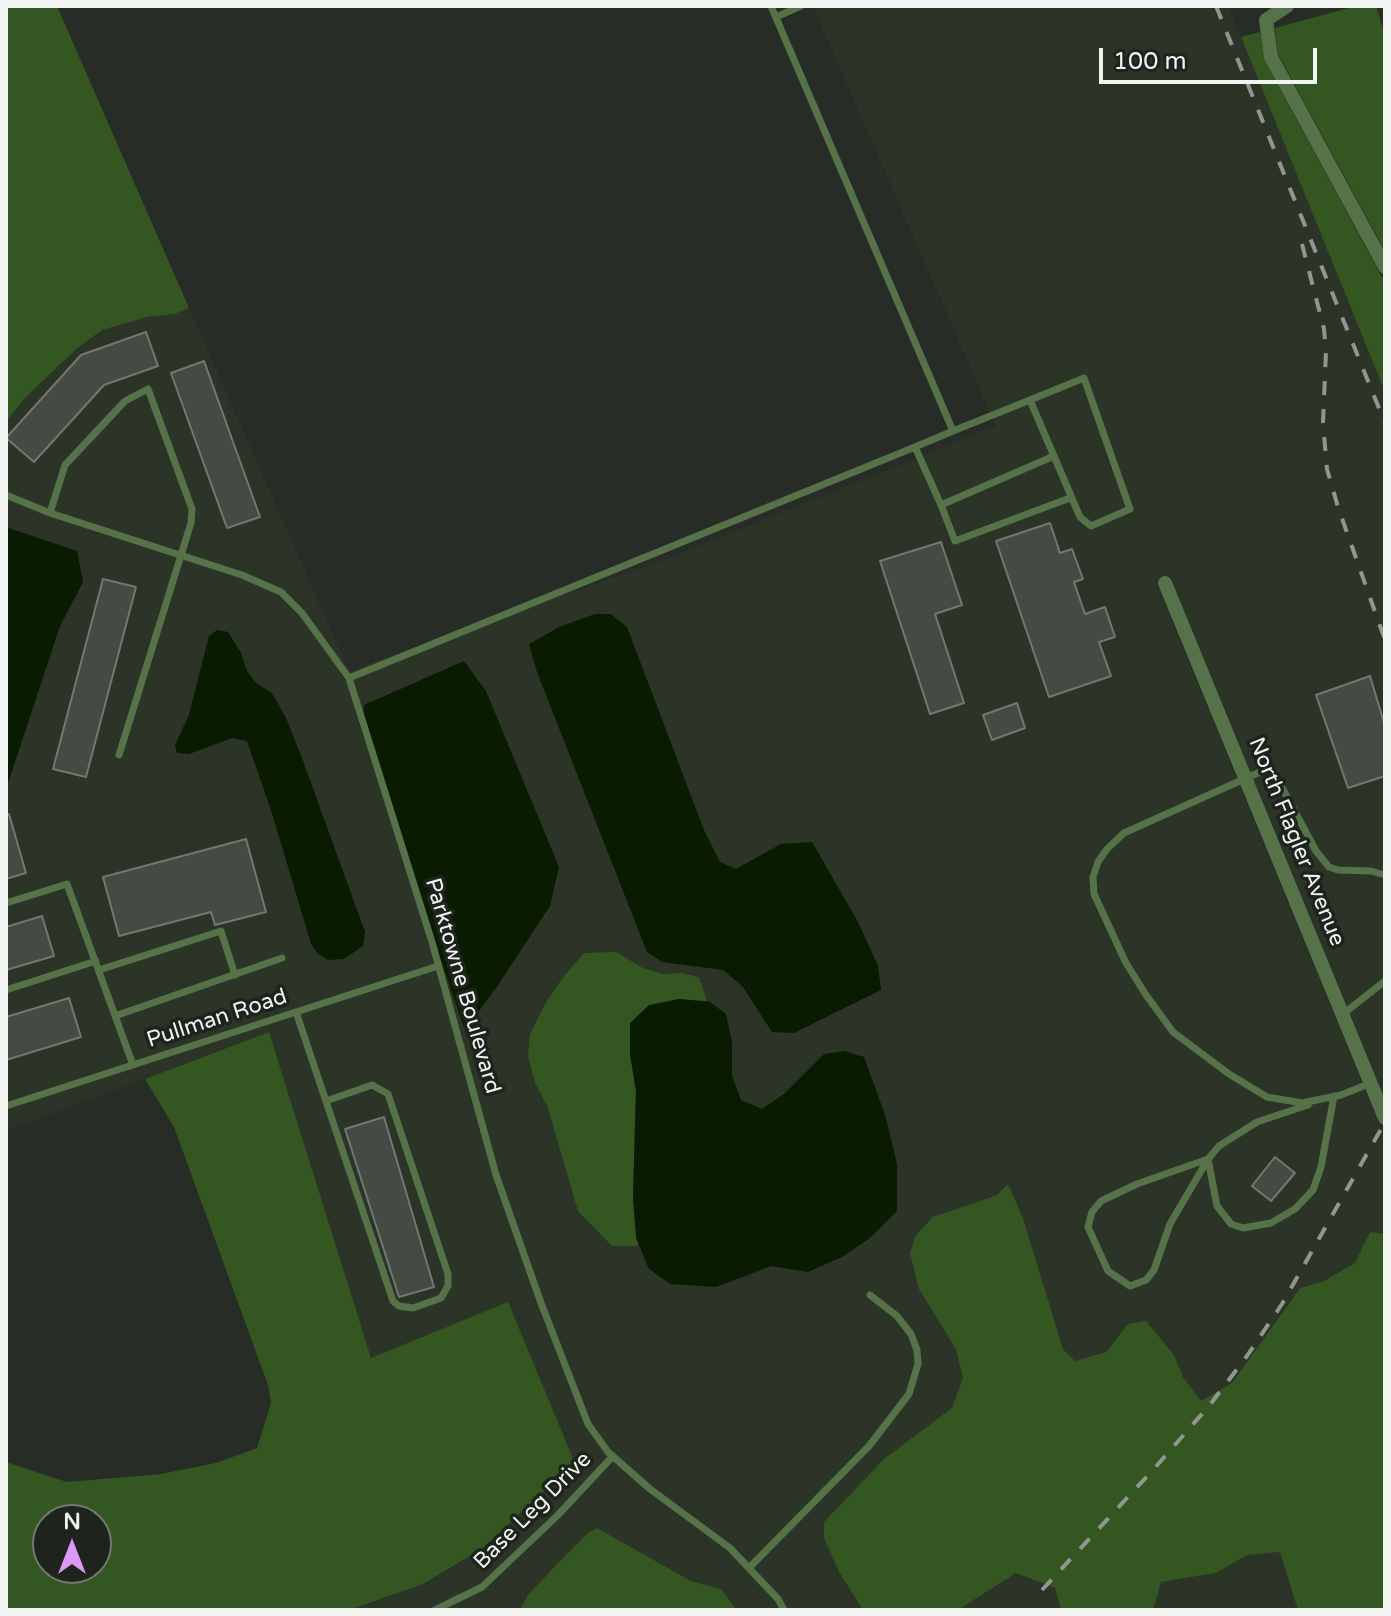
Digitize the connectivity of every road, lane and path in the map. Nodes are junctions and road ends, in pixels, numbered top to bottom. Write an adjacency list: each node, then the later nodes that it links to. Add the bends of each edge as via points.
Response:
1 (771, 6): 4 (lane)
2 (801, 6): 4 (lane)
3 (1287, 6): 5 (street, via 1266,20 1271,57)
4 (776, 17): 7 (lane)
5 (1385, 267)
6 (1030, 400): 7 (lane); 9 (lane); 11 (lane, via 1084,378 1130,509 1091,526)
7 (953, 431): 8 (lane)
8 (915, 447): 12 (lane); 16 (lane)
9 (1054, 456): 11 (lane); 12 (lane)
10 (6, 495): 13 (lane, Parktowne Boulevard)
11 (1070, 498): 12 (lane, via 955,541)
12 (941, 505)
13 (50, 513): 14 (lane, Parktowne Boulevard); 14 (lane, via 65,465 125,401 148,389 192,509)
14 (183, 556): 16 (lane, Parktowne Boulevard, via 281,592); 17 (lane)
15 (1165, 583): 18 (street, North Flagler Avenue)
16 (349, 678): 23 (lane, Parktowne Boulevard)
17 (119, 755)
18 (1246, 777): 19 (lane, via 1271,767 1329,867); 28 (street, North Flagler Avenue); 32 (lane, via 1124,833 1098,862 1094,894 1126,963 1173,1032 1267,1097 1302,1103)
19 (1385, 875)
20 (6, 903): 22 (lane, via 67,884)
21 (282, 958): 24 (lane)
22 (97, 966): 24 (lane, via 221,931); 26 (lane); 29 (lane)
23 (438, 966): 27 (lane, Pullman Road); 38 (lane, Parktowne Boulevard, via 496,1175 541,1303 588,1424)
24 (235, 975): 29 (lane)
25 (1385, 981): 28 (lane)
26 (6, 990)
27 (296, 1012): 30 (lane, Pullman Road); 33 (lane)
28 (1343, 1014): 31 (street, North Flagler Avenue)
29 (115, 1016): 30 (lane)
30 (133, 1065): 34 (lane, Pullman Road)
31 (1371, 1083): 32 (lane); 35 (street, North Flagler Avenue)
32 (1334, 1096): 36 (lane, via 1257,1122); 36 (lane, via 1313,1190 1271,1223 1243,1228 1231,1224 1217,1206)
33 (326, 1101): 33 (lane, via 393,1301 413,1308 441,1298 448,1274 388,1094 372,1085)
34 (6, 1106)
35 (1385, 1118)
36 (1208, 1159): 36 (lane, via 1101,1201 1088,1227 1108,1271 1130,1286 1146,1280 1170,1224)
37 (870, 1295): 39 (lane, via 911,1334 918,1364 909,1394 869,1446)
38 (613, 1456): 39 (lane, Parktowne Boulevard); 40 (lane, Base Leg Drive, via 482,1587)
39 (749, 1568): 41 (lane, Parktowne Boulevard)
40 (435, 1610)
41 (784, 1610)

